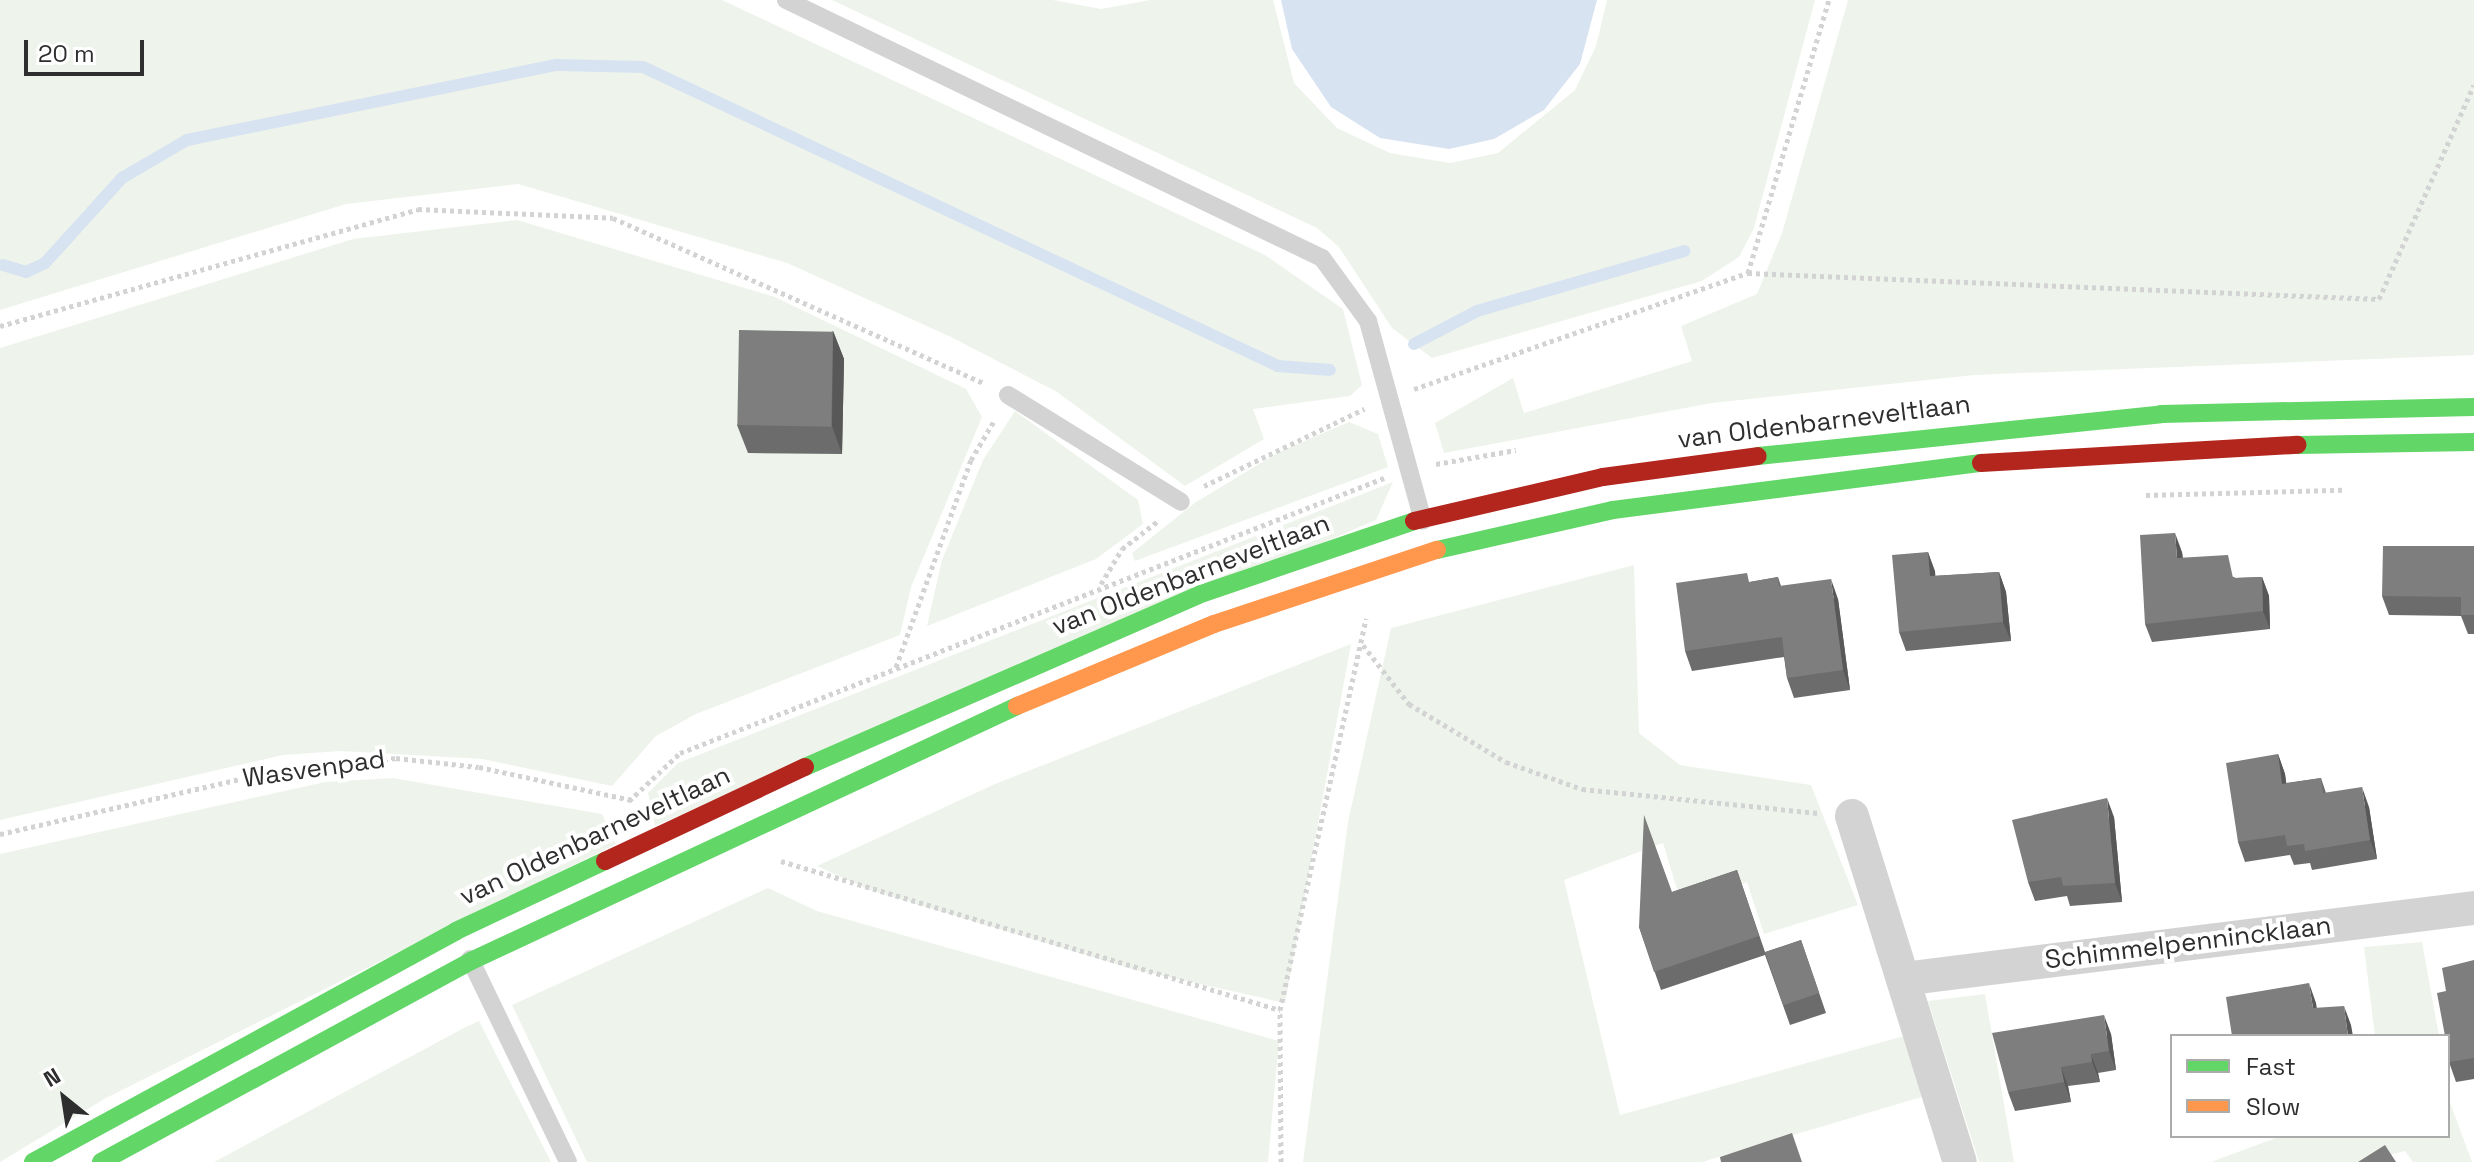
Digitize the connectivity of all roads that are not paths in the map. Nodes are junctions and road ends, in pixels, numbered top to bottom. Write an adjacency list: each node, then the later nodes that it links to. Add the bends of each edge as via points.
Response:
1 (786, 0): 6 (lane, via 1322,258 1368,321 1394,396)
2 (1008, 395): 5 (lane)
3 (2474, 407): 6 (main road, van Oldenbarneveltlaan, via 2161,414 1875,439 1603,477)
4 (2474, 442): 7 (main road, van Oldenbarneveltlaan, via 2159,448 1902,469 1613,510)
5 (1181, 502)
6 (1422, 518): 7 (lane); 10 (main road, van Oldenbarneveltlaan, via 1198,595 958,695)
7 (1432, 551): 11 (main road, van Oldenbarneveltlaan, via 1214,624 972,725)
8 (1852, 816): 12 (street)
9 (2474, 908): 12 (street, Schimmelpennincklaan)
10 (456, 931): 11 (lane); 13 (main road, van Oldenbarneveltlaan)
11 (471, 961): 14 (main road, van Oldenbarneveltlaan); 15 (lane)
12 (1903, 979): 16 (street)
13 (33, 1162)
14 (101, 1162)
15 (568, 1162)
16 (1960, 1162)

